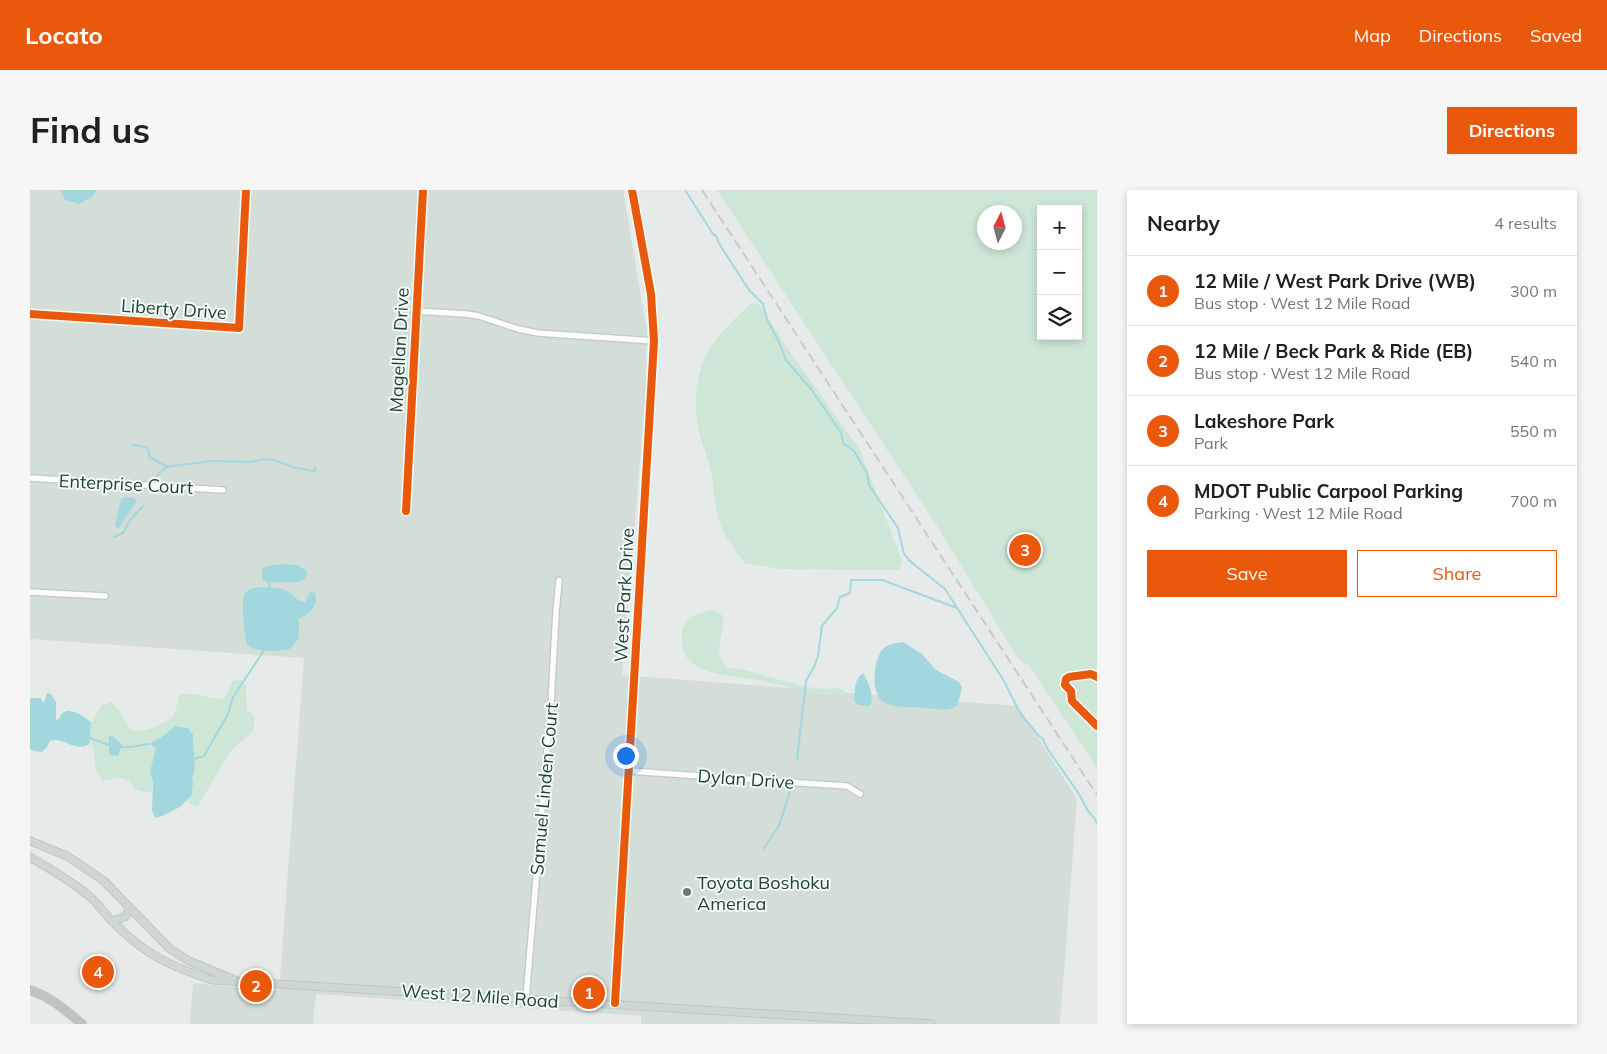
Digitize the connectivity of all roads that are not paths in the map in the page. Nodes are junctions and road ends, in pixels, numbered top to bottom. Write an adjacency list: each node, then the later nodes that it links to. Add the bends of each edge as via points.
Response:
1 (246, 190): 5 (street, Liberty Drive, via 239,328)
2 (423, 190): 4 (street, Magellan Drive)
3 (632, 190): 6 (street, West Park Drive, via 652,294)
4 (416, 311): 6 (street, via 479,316 538,333); 9 (street, Magellan Drive)
5 (30, 314)
6 (654, 340): 13 (street, West Park Drive)
7 (30, 478): 8 (street, Enterprise Court)
8 (223, 490)
9 (406, 511)
10 (559, 580): 23 (street, Samuel Linden Court)
11 (30, 592): 12 (street)
12 (105, 596)
13 (629, 771): 14 (street, Dylan Drive, via 847,786); 24 (street, West Park Drive)
14 (860, 794)
15 (30, 842): 17 (main road, West 12 Mile Road, via 67,856 104,880)
16 (30, 858): 18 (main road, West 12 Mile Road, via 88,894)
17 (130, 908): 18 (main road, via 125,916); 19 (main road, West 12 Mile Road)
18 (112, 921): 20 (main road, West 12 Mile Road, via 135,943)
19 (170, 949): 20 (main road, via 165,950); 21 (main road, West 12 Mile Road, via 189,961)
20 (160, 960): 21 (main road, West 12 Mile Road, via 212,980)
21 (237, 981): 23 (main road, West 12 Mile Road)
22 (30, 990): 25 (highway, via 58,1003)
23 (526, 998): 24 (main road, West 12 Mile Road)
24 (615, 1004): 26 (main road, West 12 Mile Road)
25 (82, 1024)
26 (932, 1024)

